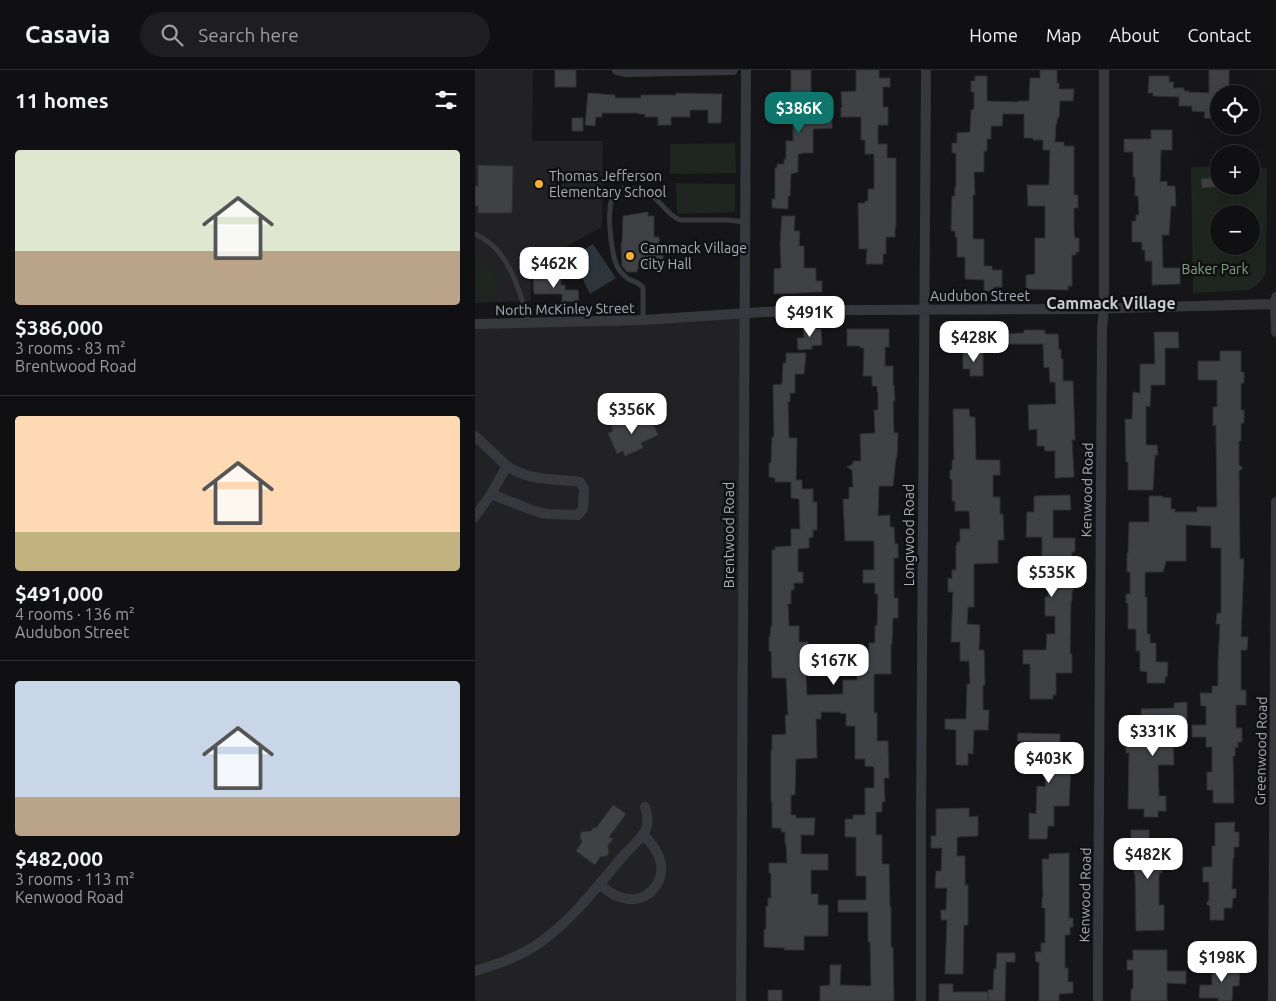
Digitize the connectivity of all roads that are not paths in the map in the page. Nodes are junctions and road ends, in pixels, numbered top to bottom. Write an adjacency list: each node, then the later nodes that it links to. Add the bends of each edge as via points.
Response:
1 (617, 70): 2 (street)
2 (733, 70)
3 (745, 70): 6 (street, Brentwood Road)
4 (926, 70): 10 (street, Longwood Road)
5 (1104, 70): 9 (street, Kenwood Road)
6 (745, 222): 11 (street, Brentwood Road); 12 (lane, via 680,220 648,192 625,188 617,191 611,201 610,220 614,257 627,278 643,288)
7 (475, 234): 13 (lane, via 494,246 503,258)
8 (1275, 300): 9 (street, Audubon Street); 15 (street)
9 (1104, 308): 10 (street, Audubon Street); 27 (street, Kenwood Road)
10 (925, 309): 11 (street, Audubon Street); 26 (street, Longwood Road)
11 (745, 313): 12 (street, North McKinley Street); 25 (street, Brentwood Road)
12 (643, 320): 13 (street, North McKinley Street)
13 (530, 323): 14 (street, North McKinley Street)
14 (475, 324)
15 (1276, 332)
16 (475, 436): 17 (street)
17 (507, 466): 18 (street); 18 (street, via 534,478 580,482 584,489 583,509 578,515 549,514)
18 (491, 494): 20 (street)
19 (1276, 502): 28 (street, Greenwood Road)
20 (475, 518)
21 (645, 807): 22 (street, via 648,821)
22 (643, 834): 23 (street); 23 (street, via 655,848 661,862 661,876 653,890 641,898 627,899)
23 (600, 884): 24 (street, via 564,923 542,941 511,958)
24 (475, 970)
25 (741, 1001)
26 (921, 1001)
27 (1098, 1001)
28 (1273, 1001)

